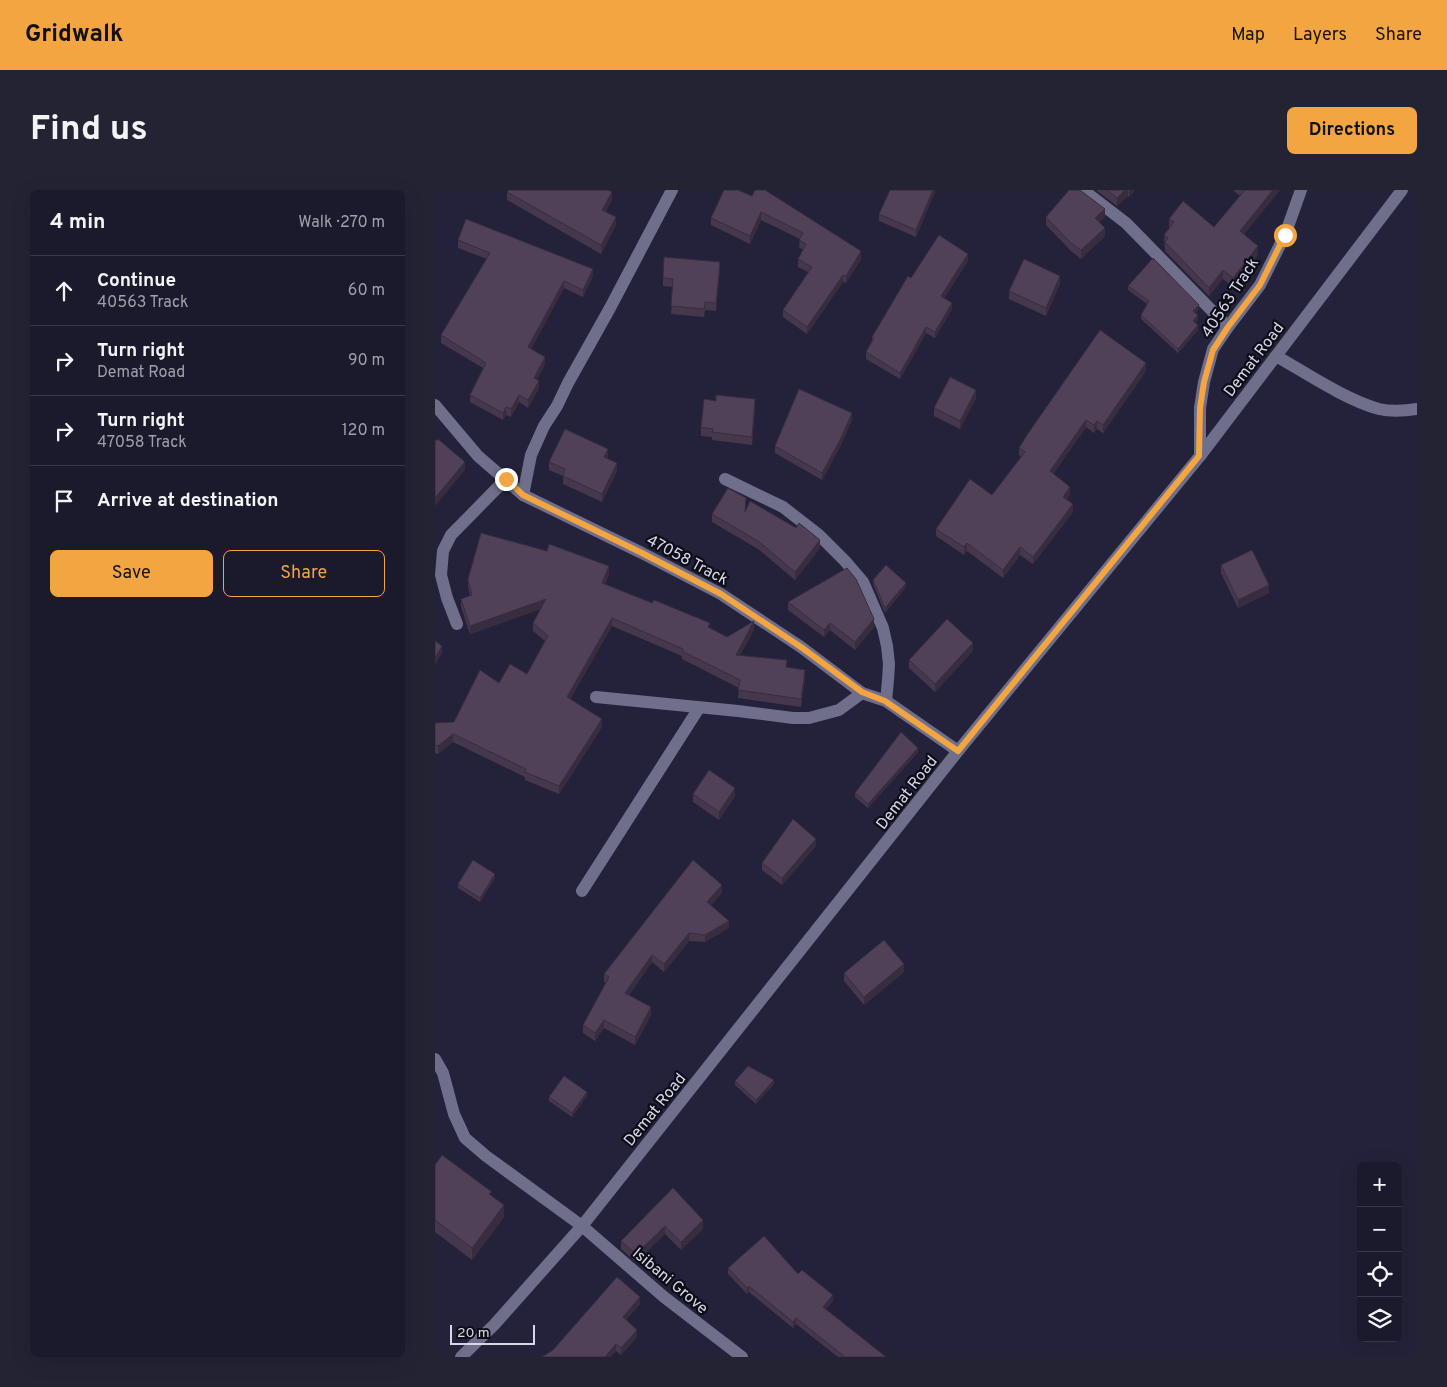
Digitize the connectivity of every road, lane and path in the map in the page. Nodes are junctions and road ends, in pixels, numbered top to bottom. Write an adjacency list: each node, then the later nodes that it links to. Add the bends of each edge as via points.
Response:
1 (671, 190): 12 (street, via 544,426 531,455)
2 (1083, 190): 5 (street, via 1126,223)
3 (1301, 190): 5 (street, 40563 Track, via 1285,235 1260,285)
4 (1402, 190): 6 (street, Demat Road)
5 (1228, 327): 9 (street, 40563 Track, via 1213,350 1204,382)
6 (1276, 356): 8 (street, via 1354,400 1379,409 1401,412); 9 (street, Demat Road)
7 (435, 406): 10 (street, 47058 Track, via 478,456)
8 (1417, 409)
9 (1199, 456): 18 (street, Demat Road)
10 (506, 479): 12 (street, 47058 Track); 13 (street, via 451,535 443,551 441,575)
11 (725, 479): 16 (street, via 783,507 819,535 863,582 883,628 887,646 889,680)
12 (523, 495): 14 (street, 47058 Track, via 721,594)
13 (457, 624)
14 (862, 692): 16 (street, 47058 Track); 17 (street, via 839,710 809,718)
15 (596, 697): 17 (street)
16 (885, 701): 18 (street, 47058 Track)
17 (699, 708): 19 (street)
18 (958, 751): 21 (street, Demat Road)
19 (582, 891)
20 (435, 1060): 21 (street, Isibani Grove, via 443,1073 465,1138)
21 (582, 1226): 22 (street, Demat Road, via 494,1325); 23 (street, Isibani Grove, via 664,1297)
22 (461, 1357)
23 (742, 1357)

